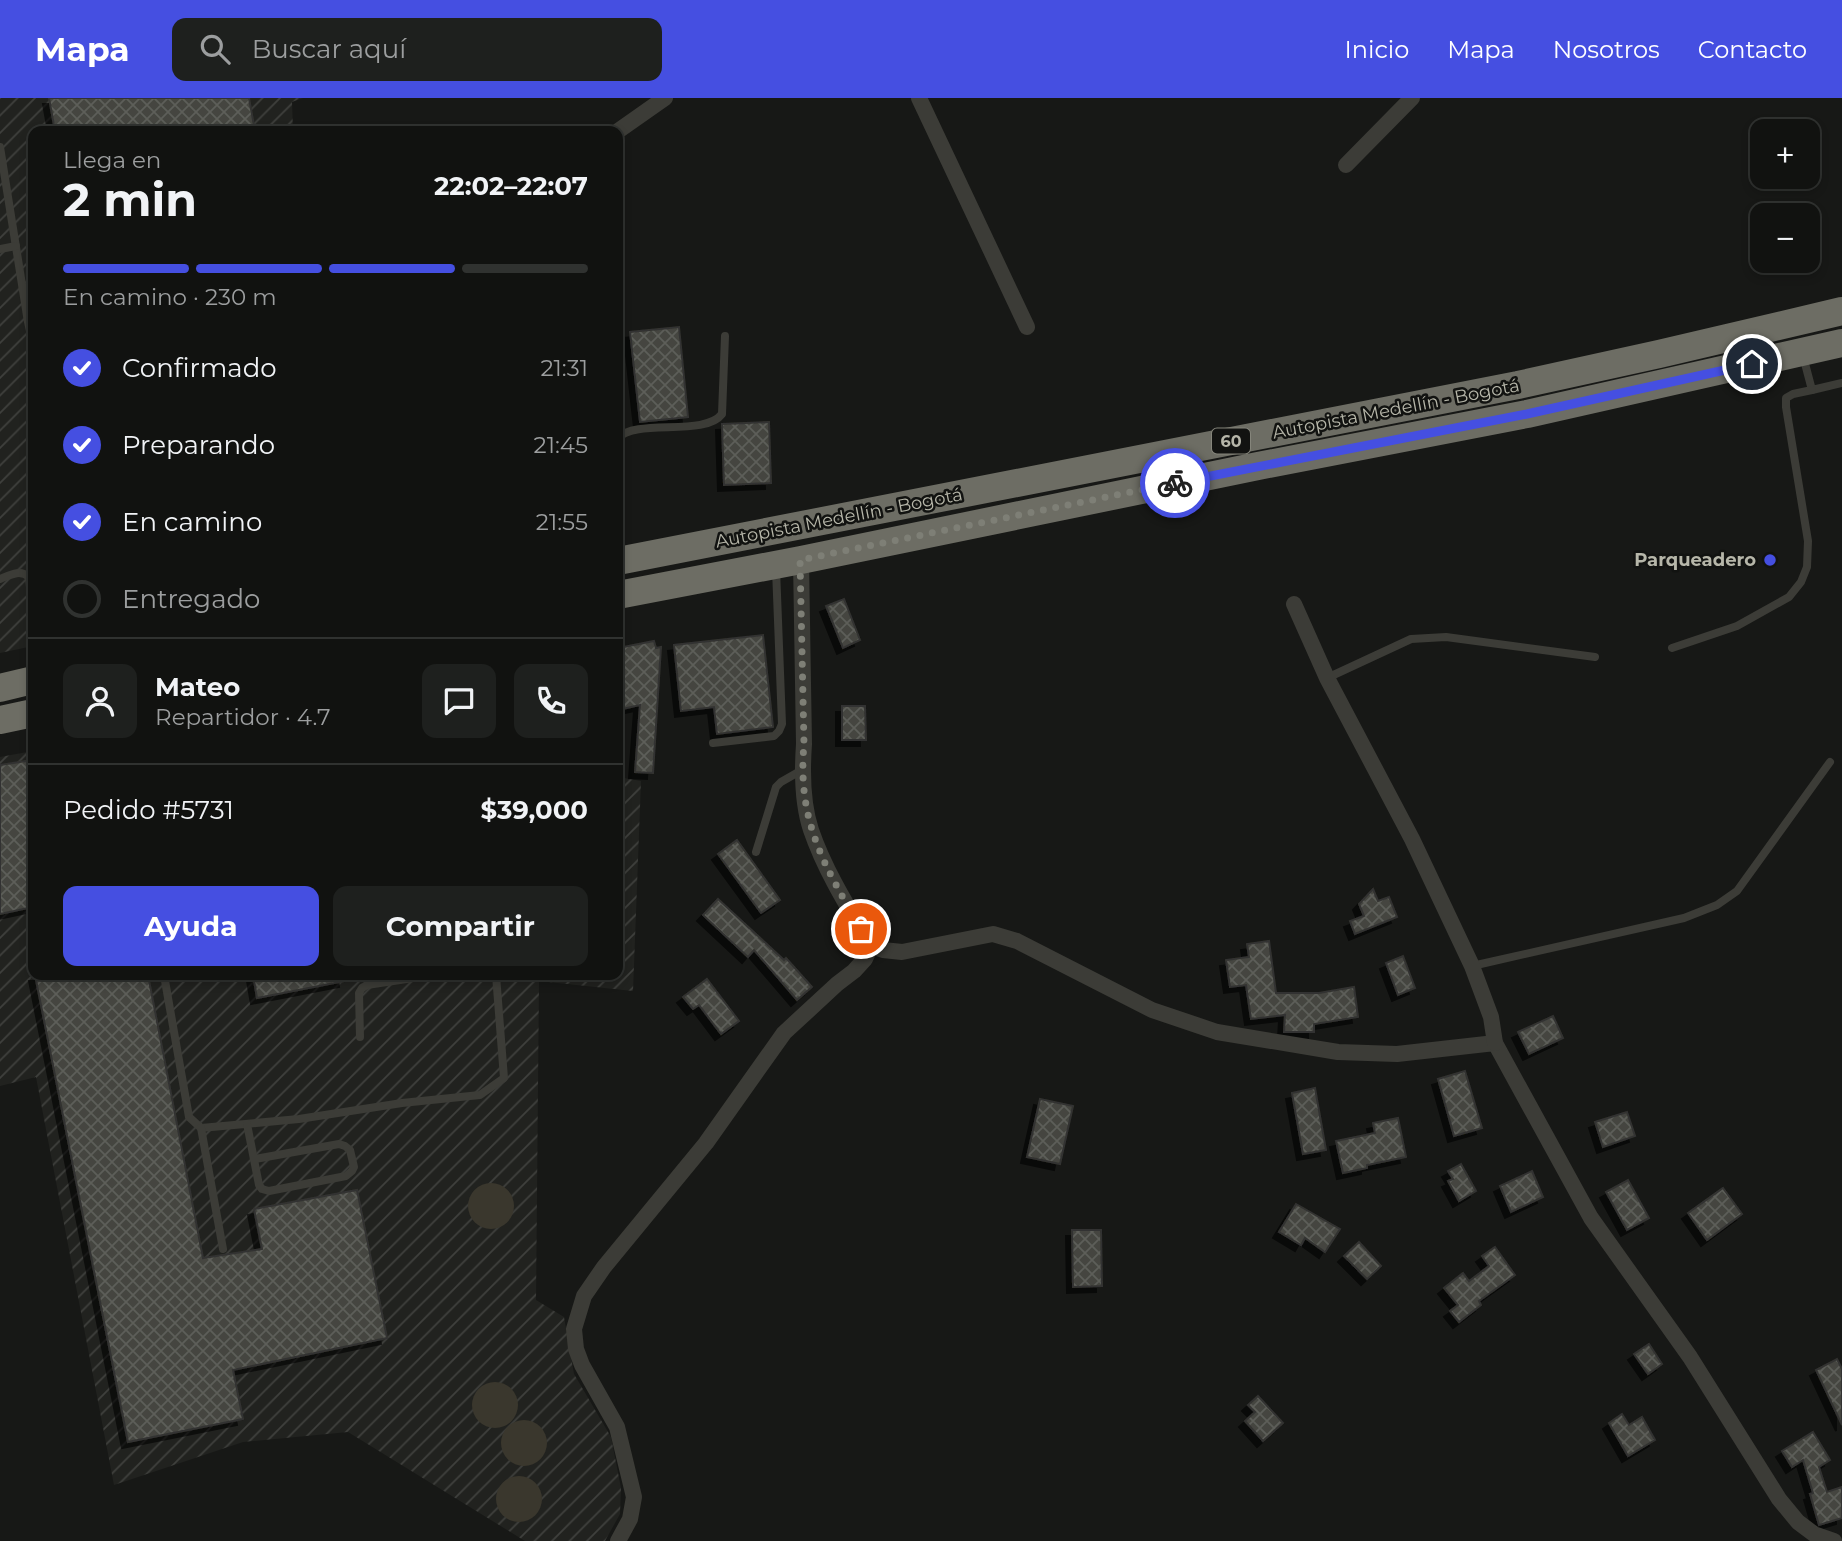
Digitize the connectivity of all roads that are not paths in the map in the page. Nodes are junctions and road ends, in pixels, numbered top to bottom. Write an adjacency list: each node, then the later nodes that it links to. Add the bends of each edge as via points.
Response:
1 (666, 98): 4 (street)
2 (919, 98): 11 (street)
3 (1412, 98): 6 (street)
4 (623, 128)
5 (0, 147): 7 (lane)
6 (1346, 165)
7 (16, 246): 8 (lane); 10 (lane)
8 (0, 249)
9 (1842, 311): 18 (highway, Autopista Medellín - Bogotá / 60, via 1504,387)
10 (28, 316)
11 (1027, 327)
12 (725, 336): 17 (lane, via 719,418)
13 (1842, 343): 14 (highway, Autopista Medellín - Bogotá / 60)
14 (1802, 353): 16 (lane); 19 (highway, Autopista Medellín - Bogotá / 60, via 1527,414)
15 (1842, 383): 16 (lane)
16 (1812, 390): 24 (lane, via 1786,398 1808,541 1801,582 1788,597 1737,626)
17 (623, 434)
18 (623, 560)
19 (788, 563): 22 (highway, Autopista Medellín - Bogotá / 60); 31 (lane, via 782,724 774,736); 33 (street, via 804,744)
20 (28, 576): 21 (lane, via 19,572)
21 (0, 579)
22 (623, 594)
23 (1294, 604): 26 (street)
24 (1672, 648)
25 (1595, 657): 26 (lane, via 1446,637 1411,639)
26 (1327, 678): 36 (street, via 1412,839)
27 (28, 681): 28 (highway)
28 (0, 688)
29 (28, 714): 30 (highway)
30 (0, 720)
31 (713, 743)
32 (1830, 762): 36 (lane, via 1737,891 1717,905 1684,918)
33 (802, 770): 34 (lane, via 776,787); 35 (street, via 810,828 825,865)
34 (756, 852)
35 (871, 946): 41 (street, via 902,952 993,934 1017,941 1152,1010 1217,1032 1338,1052 1397,1054); 46 (street, via 854,971 784,1033 706,1143 584,1296 574,1329 576,1349 617,1427 634,1497 630,1519)
36 (1472, 966): 41 (street)
37 (165, 980): 43 (lane, via 189,1117)
38 (400, 980): 40 (lane, via 362,988)
39 (496, 980): 42 (lane, via 504,1078 480,1095)
40 (360, 1037)
41 (1496, 1043): 47 (street, via 1591,1218 1690,1357 1779,1499 1814,1534)
42 (247, 1124): 43 (lane); 44 (lane)
43 (201, 1128): 45 (lane)
44 (255, 1159): 44 (lane, via 339,1144 350,1150 354,1167 346,1176 269,1191 259,1185)
45 (223, 1249)
46 (618, 1541)
47 (1835, 1541)

